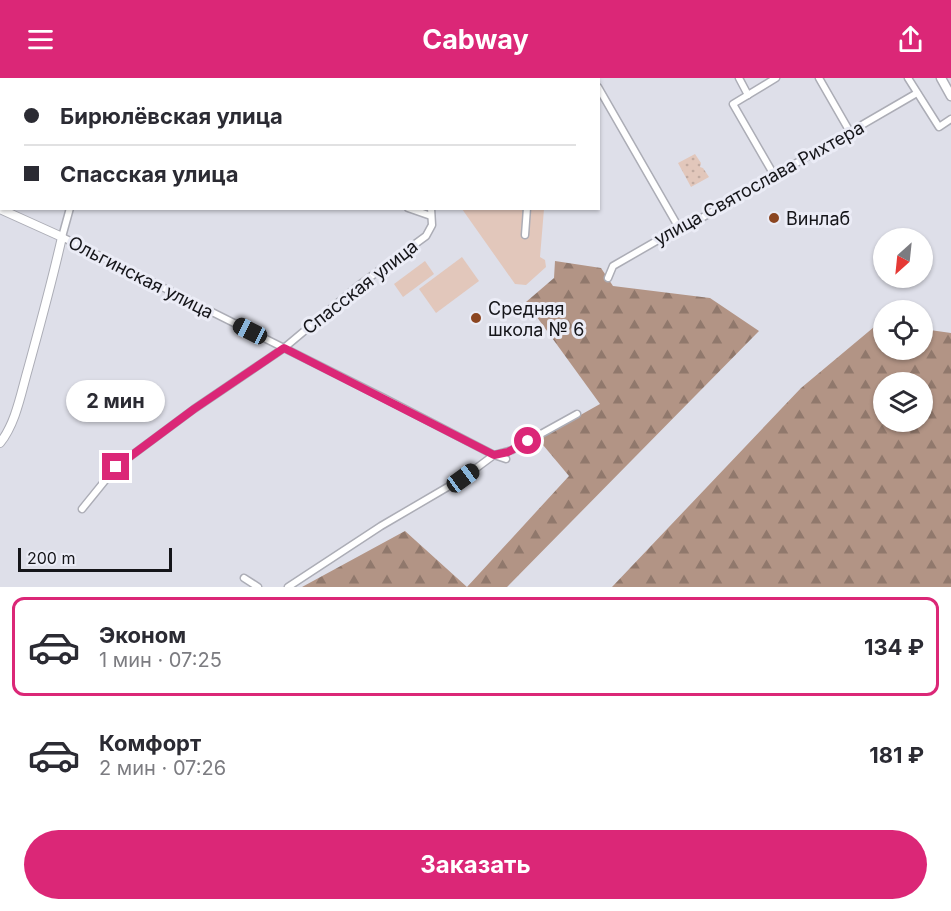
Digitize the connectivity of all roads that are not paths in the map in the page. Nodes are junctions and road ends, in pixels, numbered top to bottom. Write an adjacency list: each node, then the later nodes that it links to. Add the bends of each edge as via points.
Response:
1 (739, 78): 8 (street)
2 (776, 78): 8 (street)
3 (819, 78): 11 (street)
4 (908, 78): 7 (street)
5 (941, 78): 9 (main road)
6 (600, 90): 19 (street)
7 (917, 93): 10 (street, via 939,127); 11 (street, улица Святослава Рихтера)
8 (748, 95): 12 (street, via 733,104)
9 (951, 96)
10 (951, 119)
11 (850, 132): 12 (street, улица Святослава Рихтера)
12 (774, 176): 19 (street, улица Святослава Рихтера)
13 (2, 210): 21 (street, Ольгинская улица)
14 (69, 210): 21 (street)
15 (414, 210): 18 (street)
16 (431, 210): 18 (street)
17 (527, 210): 20 (street)
18 (431, 216): 23 (street, Спасская улица, via 432,225 426,236)
19 (679, 228): 22 (street, улица Святослава Рихтера, via 613,266)
20 (525, 235)
21 (62, 237): 23 (street, Ольгинская улица); 25 (street, via 23,386 9,432)
22 (608, 278)
23 (284, 348): 26 (street, Ольгинская улица); 28 (street, Спасская улица, via 116,467)
24 (577, 414): 26 (street, via 512,450)
25 (0, 441)
26 (494, 455): 27 (street, Ольгинская улица); 31 (street)
27 (506, 459)
28 (82, 509)
29 (244, 578): 30 (street)
30 (258, 587)
31 (288, 587)

